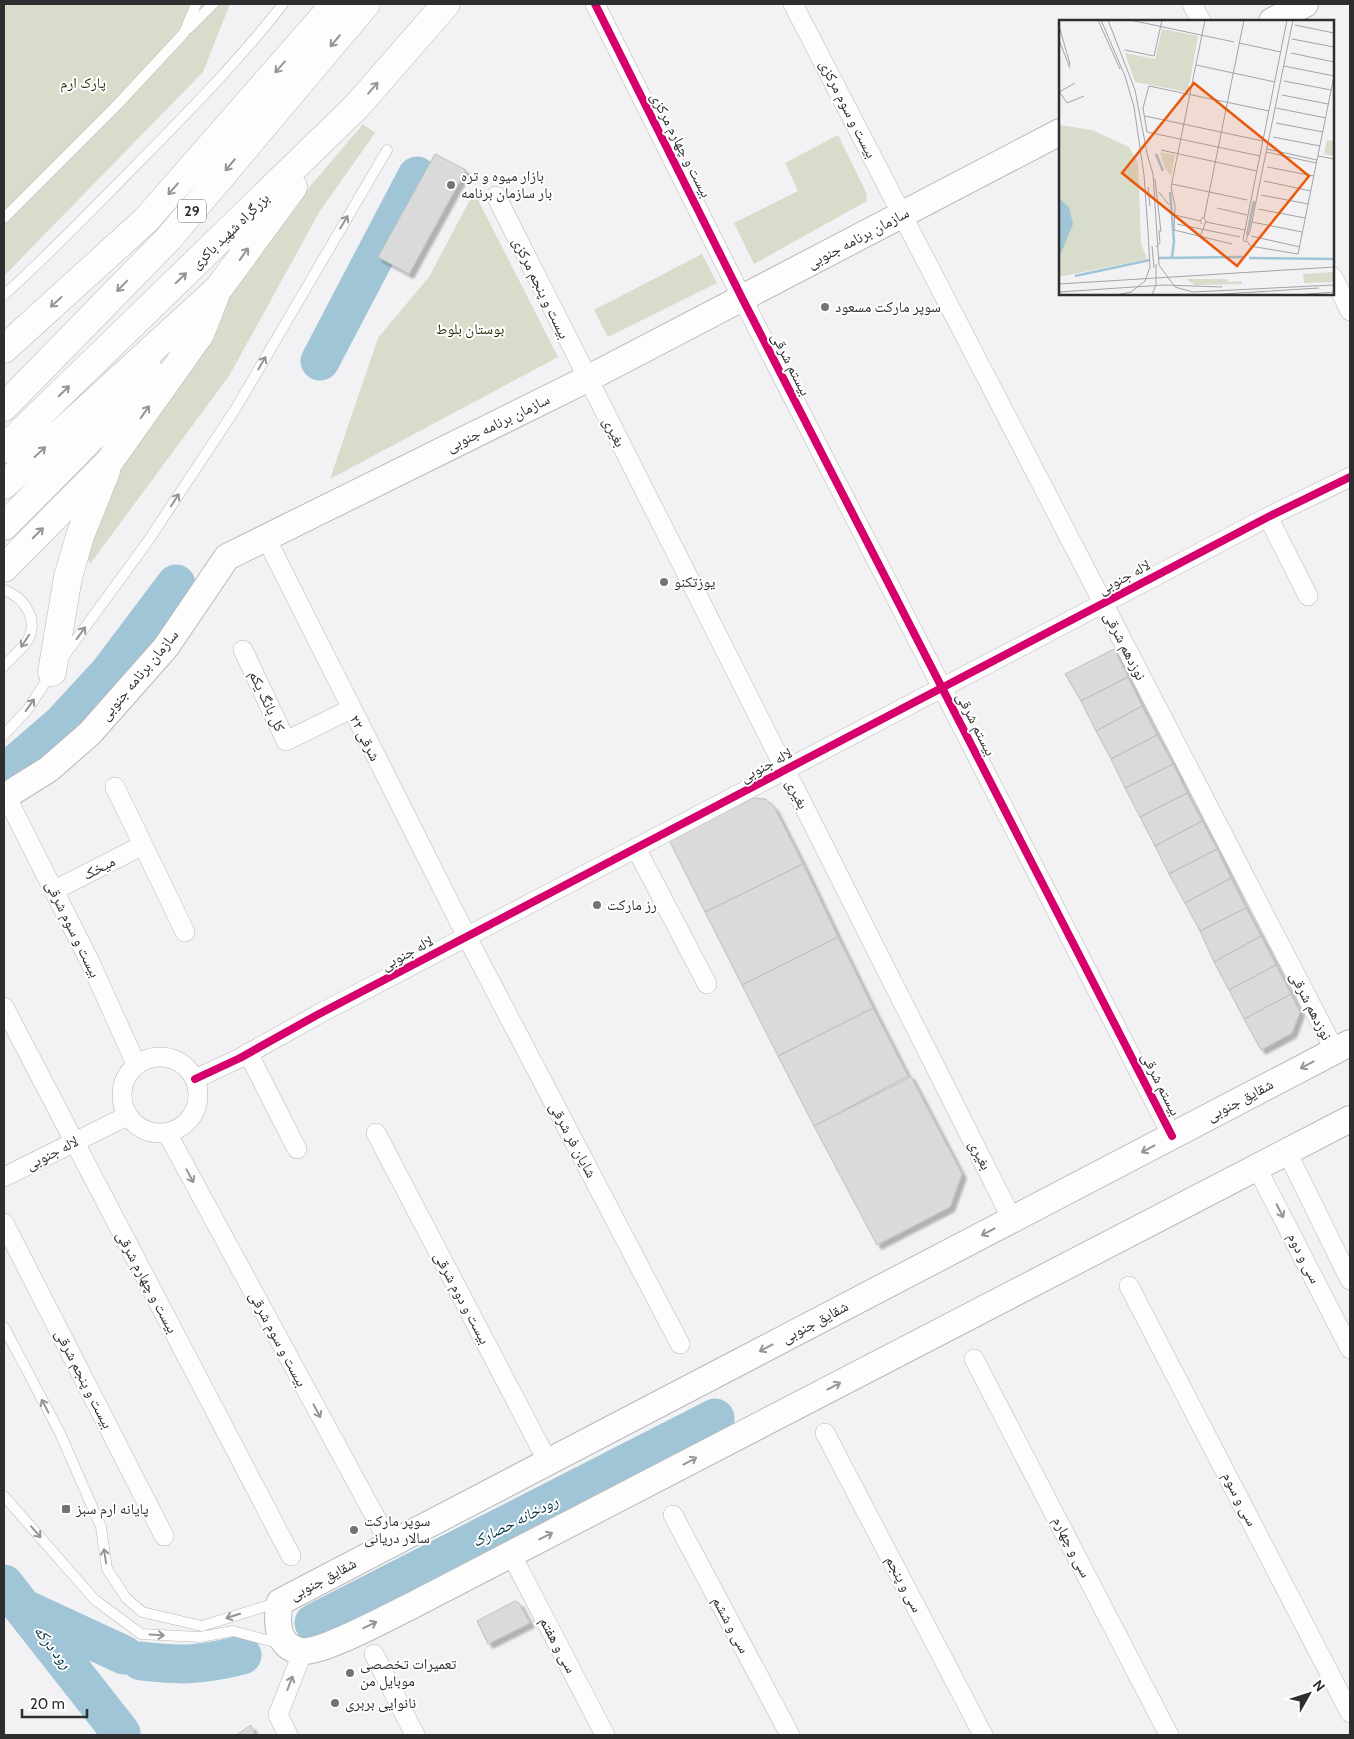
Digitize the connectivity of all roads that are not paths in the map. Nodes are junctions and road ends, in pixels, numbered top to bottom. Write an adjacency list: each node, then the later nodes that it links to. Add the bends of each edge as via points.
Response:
1 (196, 4): 13 (lane)
2 (213, 4): 13 (lane)
3 (283, 4): 22 (lane, via 250,47 183,117 50,253)
4 (335, 4): 25 (highway, 29, one-way to 25, via 146,220)
5 (366, 4): 27 (highway, 29, one-way to 27, via 169,238)
6 (446, 4): 14 (highway, بزرگراه شهید باکری / 29, one-way to 6)
7 (595, 4): 23 (street, بیست و چهارم مرکزی)
8 (793, 4): 18 (street, بیست و سوم مرکزی)
9 (1192, 4): 11 (street)
10 (1305, 4): 12 (main road)
11 (1200, 20)
12 (1274, 20)
13 (184, 33): 19 (lane)
14 (340, 123): 21 (highway, 29, one-way to 14); 28 (highway, بزرگراه شهید باکری / 29, one-way to 14)
15 (1059, 133): 18 (main road, سازمان برنامه جنوبی)
16 (387, 150): 41 (lane, one-way to 16, via 148,540 236,408)
17 (496, 196): 26 (street, بیست و پنجم مرکزی)
18 (902, 215): 23 (main road, سازمان برنامه جنوبی); 38 (street, نوزدهم شرقی)
19 (4, 218)
20 (1334, 279): 24 (street)
21 (219, 288): 29 (highway, one-way to 21, via 200,334); 31 (highway, 29, one-way to 21); 33 (highway, via 141,378 117,412)
22 (4, 295)
23 (742, 298): 26 (main road, سازمان برنامه جنوبی); 42 (street, بیستم شرقی)
24 (1350, 311)
25 (4, 349)
26 (587, 380): 34 (main road, سازمان برنامه جنوبی); 45 (street, بغیری)
27 (4, 407)
28 (4, 449)
29 (109, 462): 35 (highway, one-way to 29); 41 (highway, via 68,577)
30 (1350, 477): 32 (street, لاله جنوبی)
31 (4, 485)
32 (1268, 517): 37 (street); 38 (street, لاله جنوبی)
33 (4, 526)
34 (266, 538): 43 (street, ۲۲ شرقی); 47 (main road, سازمان برنامه جنوبی, via 227,557 166,647 90,733 49,769)
35 (4, 568)
36 (4, 590): 40 (lane, one-way to 40, via 27,607 33,626 26,642)
37 (1308, 596)
38 (1103, 603): 42 (street, لاله جنوبی); 55 (street, نوزدهم شرقی)
39 (242, 650): 43 (street, کل بانگ یکم, via 286,741)
40 (4, 666)
41 (52, 672): 44 (lane, one-way to 41, via 28,709)
42 (942, 688): 45 (street, لاله جنوبی); 63 (street, بیستم شرقی)
43 (351, 709): 52 (street, ۲۲ شرقی)
44 (4, 735)
45 (785, 770): 49 (street, لاله جنوبی); 69 (street, بغیری)
46 (115, 787): 48 (street)
47 (5, 796): 50 (street, بیست و سوم شرقی)
48 (142, 846): 50 (street, میخک); 51 (street)
49 (636, 848): 52 (street, لاله جنوبی); 53 (street)
50 (55, 890): 57 (street, بیست و سوم شرقی)
51 (185, 932)
52 (467, 937): 56 (street, لاله جنوبی); 74 (street, شایان فر شرقی)
53 (708, 984)
54 (4, 1007): 64 (street, بیست و چهارم شرقی)
55 (1342, 1047): 63 (main road, شقایق جنوبی, one-way to 63)
56 (248, 1054): 58 (street, لاله جنوبی); 65 (street)
57 (136, 1064): 58 (street, via 158,1056 169,1057 184,1066); 59 (street, via 123,1082 122,1105)
58 (195, 1079): 61 (street, via 198,1102 194,1113 187,1122)
59 (127, 1116): 61 (street, via 144,1130); 64 (street, لاله جنوبی)
60 (1350, 1119): 66 (main road)
61 (167, 1133): 82 (street, بیست و سوم شرقی, one-way to 82)
62 (376, 1133): 78 (street, بیست و دوم شرقی)
63 (1172, 1136): 69 (main road, شقایق جنوبی, one-way to 69)
64 (74, 1143): 67 (street, لاله جنوبی); 84 (street, بیست و چهارم شرقی)
65 (297, 1149)
66 (1292, 1164): 68 (main road); 71 (street, سی و دوم)
67 (4, 1177)
68 (1263, 1178): 75 (street, سی و دوم, one-way to 75); 83 (main road, one-way to 68)
69 (1012, 1219): 78 (main road, شقایق جنوبی, one-way to 78)
70 (4, 1223): 81 (street, بیست و پنجم شرقی)
71 (1350, 1280)
72 (1129, 1286): 88 (street, سی و سوم)
73 (4, 1327): 85 (lane, one-way to 73, via 202,1626 142,1612 126,1598 107,1569 101,1528 60,1434)
74 (680, 1344)
75 (1350, 1348)
76 (974, 1359): 94 (street, سی و چهارم)
77 (825, 1433): 93 (street, سی و پنجم)
78 (548, 1462): 82 (main road, شقایق جنوبی)
79 (4, 1496): 86 (lane, one-way to 86, via 95,1600 141,1634 200,1637 233,1631)
80 (673, 1515): 92 (street, سی و ششم)
81 (164, 1536)
82 (390, 1544): 85 (main road, شقایق جنوبی)
83 (511, 1554): 86 (main road, one-way to 83, via 411,1606); 91 (street, سی و هفتم)
84 (291, 1556)
85 (280, 1602): 86 (main road, via 276,1620 281,1637)
86 (306, 1648): 89 (street, one-way to 86, via 278,1715)
87 (374, 1654): 90 (street)
88 (1350, 1713)
89 (288, 1735)
90 (416, 1735)
91 (605, 1735)
92 (790, 1735)
93 (983, 1735)
94 (1169, 1735)

